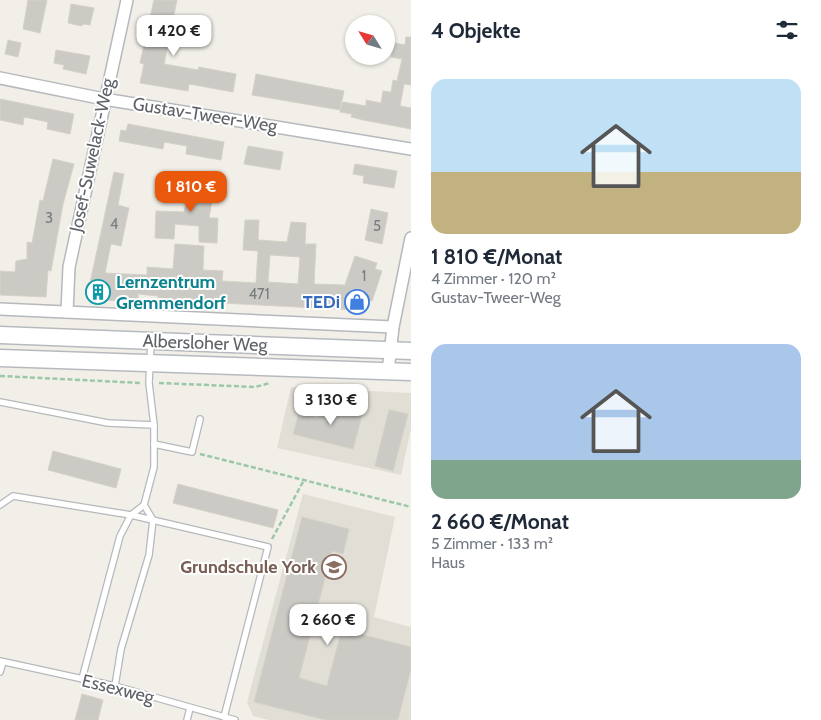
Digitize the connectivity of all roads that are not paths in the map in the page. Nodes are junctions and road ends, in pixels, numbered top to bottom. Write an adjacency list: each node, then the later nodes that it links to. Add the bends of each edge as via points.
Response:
1 (127, 0): 3 (street, Josef-Suwelack-Weg)
2 (0, 78): 3 (street, Gustav-Tweer-Weg)
3 (104, 99): 4 (street, Gustav-Tweer-Weg); 7 (street, Josef-Suwelack-Weg, via 69,267)
4 (411, 149)
5 (411, 238): 8 (street)
6 (0, 309): 7 (street, Albersloher Weg)
7 (67, 312): 8 (street, Albersloher Weg)
8 (393, 327): 11 (street)
9 (0, 335): 10 (main road, Albersloher Weg)
10 (151, 341): 11 (main road, Albersloher Weg); 14 (lane)
11 (390, 350): 12 (main road, Albersloher Weg); 15 (street)
12 (411, 351)
13 (0, 358): 14 (main road, Albersloher Weg)
14 (150, 365): 15 (main road, Albersloher Weg); 19 (lane)
15 (388, 372): 16 (main road, Albersloher Weg)
16 (411, 372)
17 (0, 402): 19 (lane, via 108,423)
18 (200, 420): 20 (lane, via 192,452)
19 (154, 425): 20 (lane)
20 (154, 444): 22 (lane, via 154,467)
21 (0, 505): 23 (lane, via 13,496)
22 (144, 505): 23 (lane); 24 (lane)
23 (131, 515): 24 (lane); 27 (lane, via 120,536)
24 (153, 520): 28 (lane, via 149,555 121,649); 30 (lane, via 268,547)
25 (1, 661): 26 (lane); 27 (lane, Essexweg)
26 (0, 672)
27 (82, 679): 28 (lane, Essexweg)
28 (115, 686): 29 (lane, Essexweg)
29 (190, 708): 30 (lane, Essexweg); 31 (lane)
30 (224, 717): 32 (lane, Essexweg)
31 (187, 720)
32 (235, 720)

